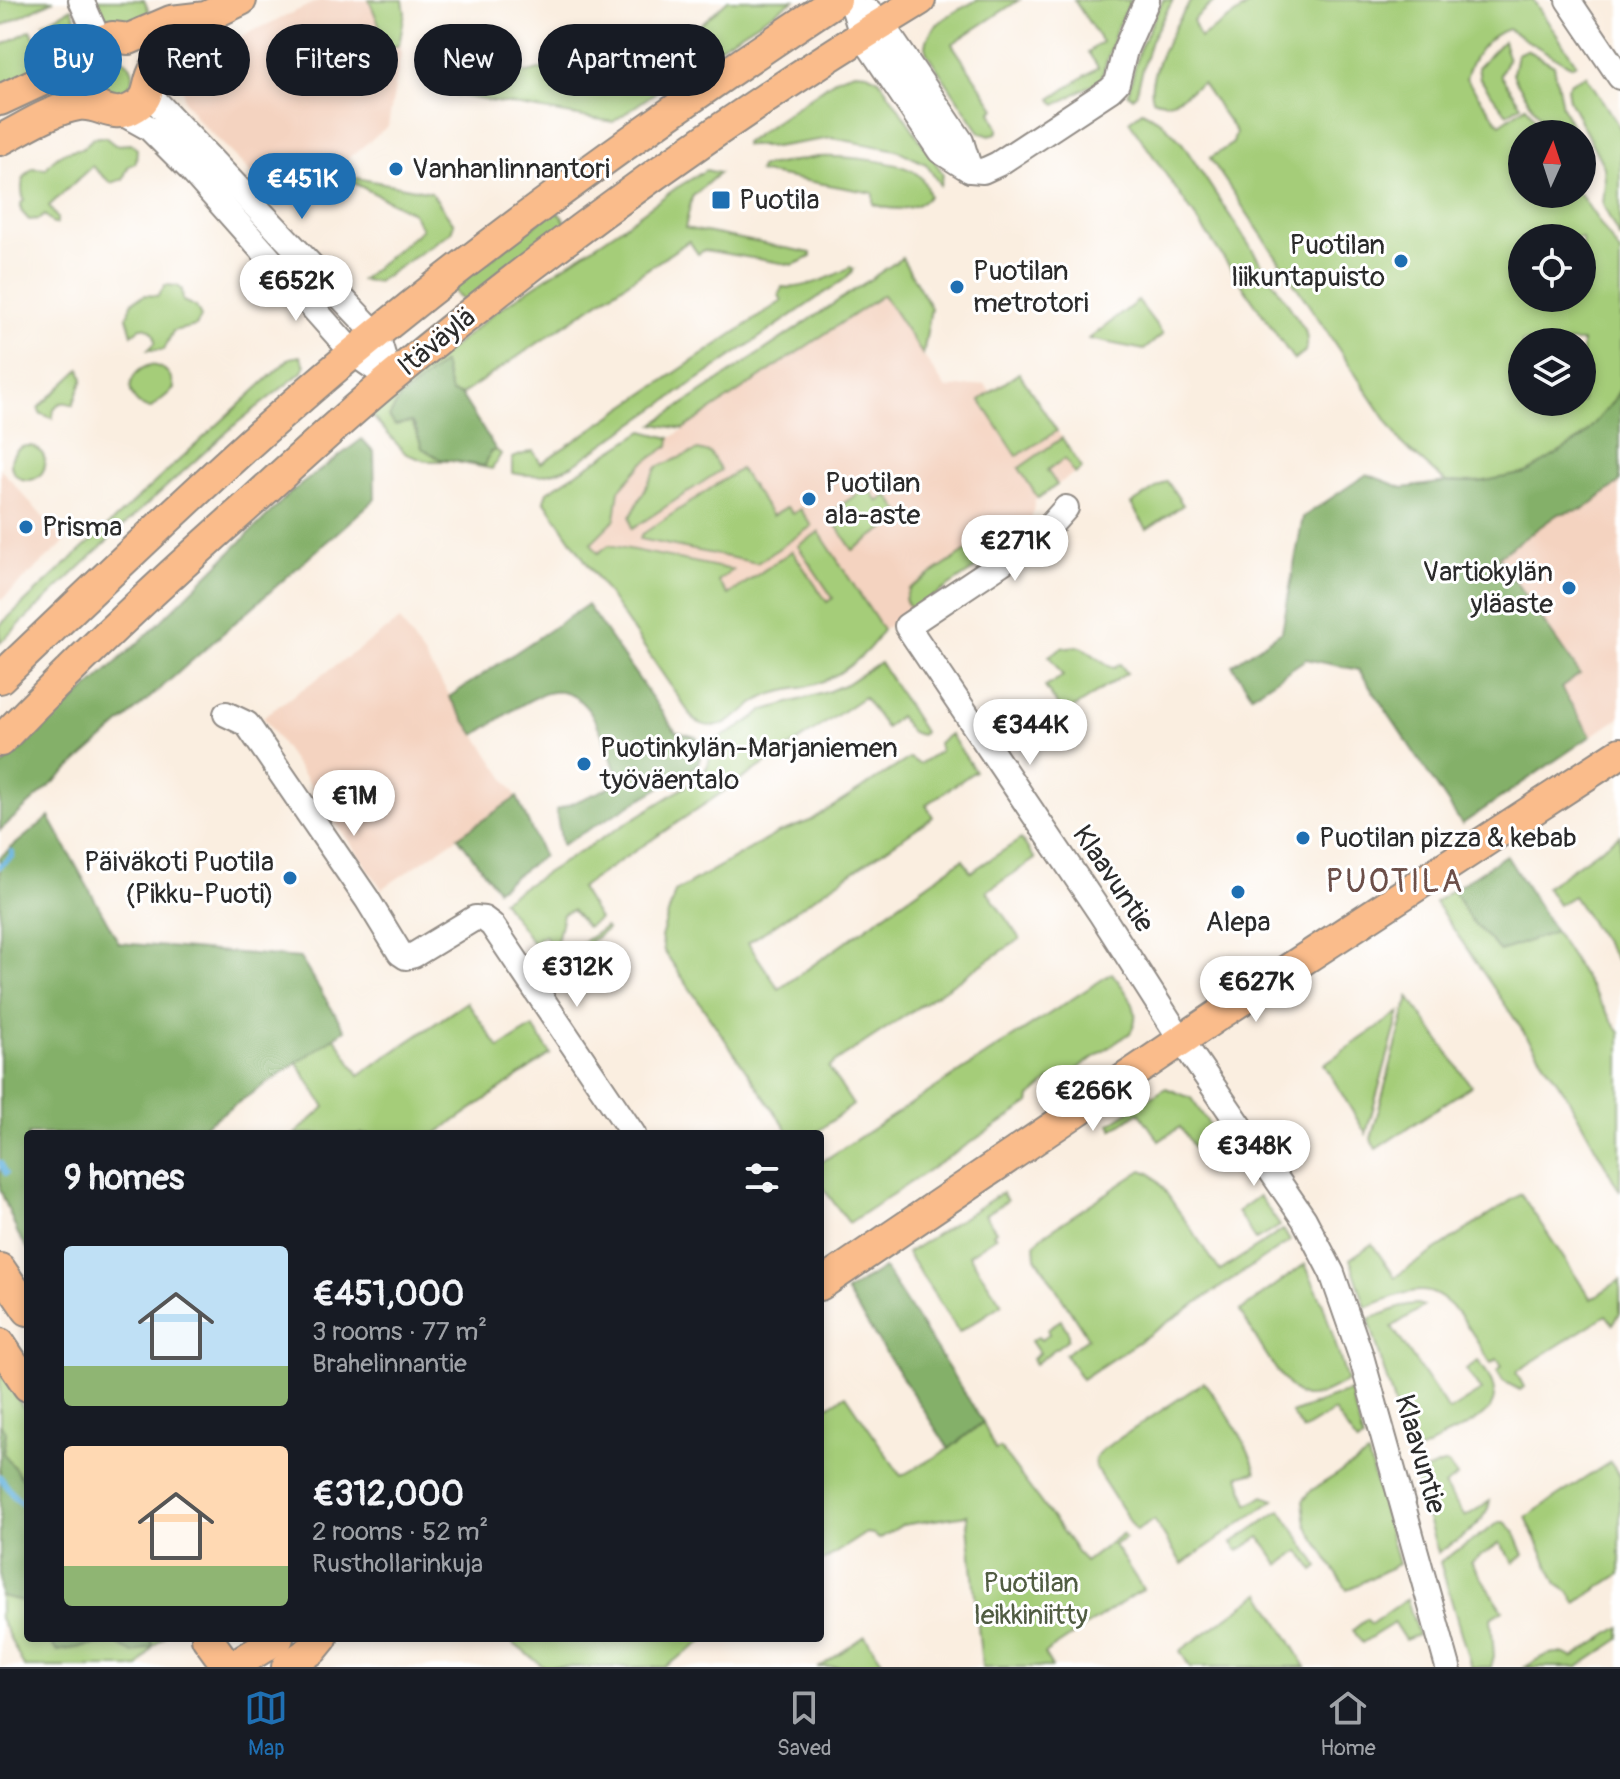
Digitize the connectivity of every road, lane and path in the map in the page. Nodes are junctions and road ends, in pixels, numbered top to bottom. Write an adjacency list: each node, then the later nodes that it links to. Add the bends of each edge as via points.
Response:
1 (81, 0): 9 (street)
2 (241, 0): 8 (main road)
3 (836, 0): 24 (main road, Itäväylä, via 492,241)
4 (854, 0): 11 (street)
5 (920, 0): 11 (main road, Itäväylä)
6 (1147, 0): 11 (street, via 1117,83 983,171 970,170 940,151)
7 (1568, 0): 15 (street)
8 (206, 17): 10 (main road); 13 (main road, via 171,21)
9 (92, 24)
10 (201, 24)
11 (872, 29): 26 (main road, Itäväylä, via 625,198)
12 (122, 38): 13 (main road)
13 (129, 39): 14 (street)
14 (138, 46)
15 (1620, 77)
16 (24, 88): 20 (main road)
17 (84, 96): 21 (street)
18 (145, 96): 22 (main road)
19 (162, 96): 24 (street)
20 (0, 100)
21 (90, 104): 22 (main road); 23 (main road, via 62,109)
22 (122, 113): 25 (street, via 149,128 190,169)
23 (0, 140)
24 (377, 335): 25 (main road, Itäväylä); 26 (street)
25 (353, 353): 26 (street); 28 (main road, Itäväylä)
26 (390, 379): 30 (main road, Itäväylä, via 187,560)
27 (1066, 508): 32 (street, Klaavuntie, via 1040,537 907,626)
28 (0, 678)
29 (226, 714): 33 (street, via 247,724 400,953 414,955 475,918 492,925)
30 (0, 741)
31 (1620, 753): 32 (main road)
32 (1182, 1041): 35 (main road); 43 (street, Klaavuntie, via 1304,1219 1332,1273)
33 (630, 1130)
34 (0, 1269): 36 (main road)
35 (824, 1282)
36 (24, 1304)
37 (0, 1344): 38 (main road)
38 (24, 1380)
39 (210, 1642): 42 (main road)
40 (319, 1642): 41 (main road, via 313,1649)
41 (274, 1651): 42 (main road)
42 (230, 1667)
43 (1448, 1667)

